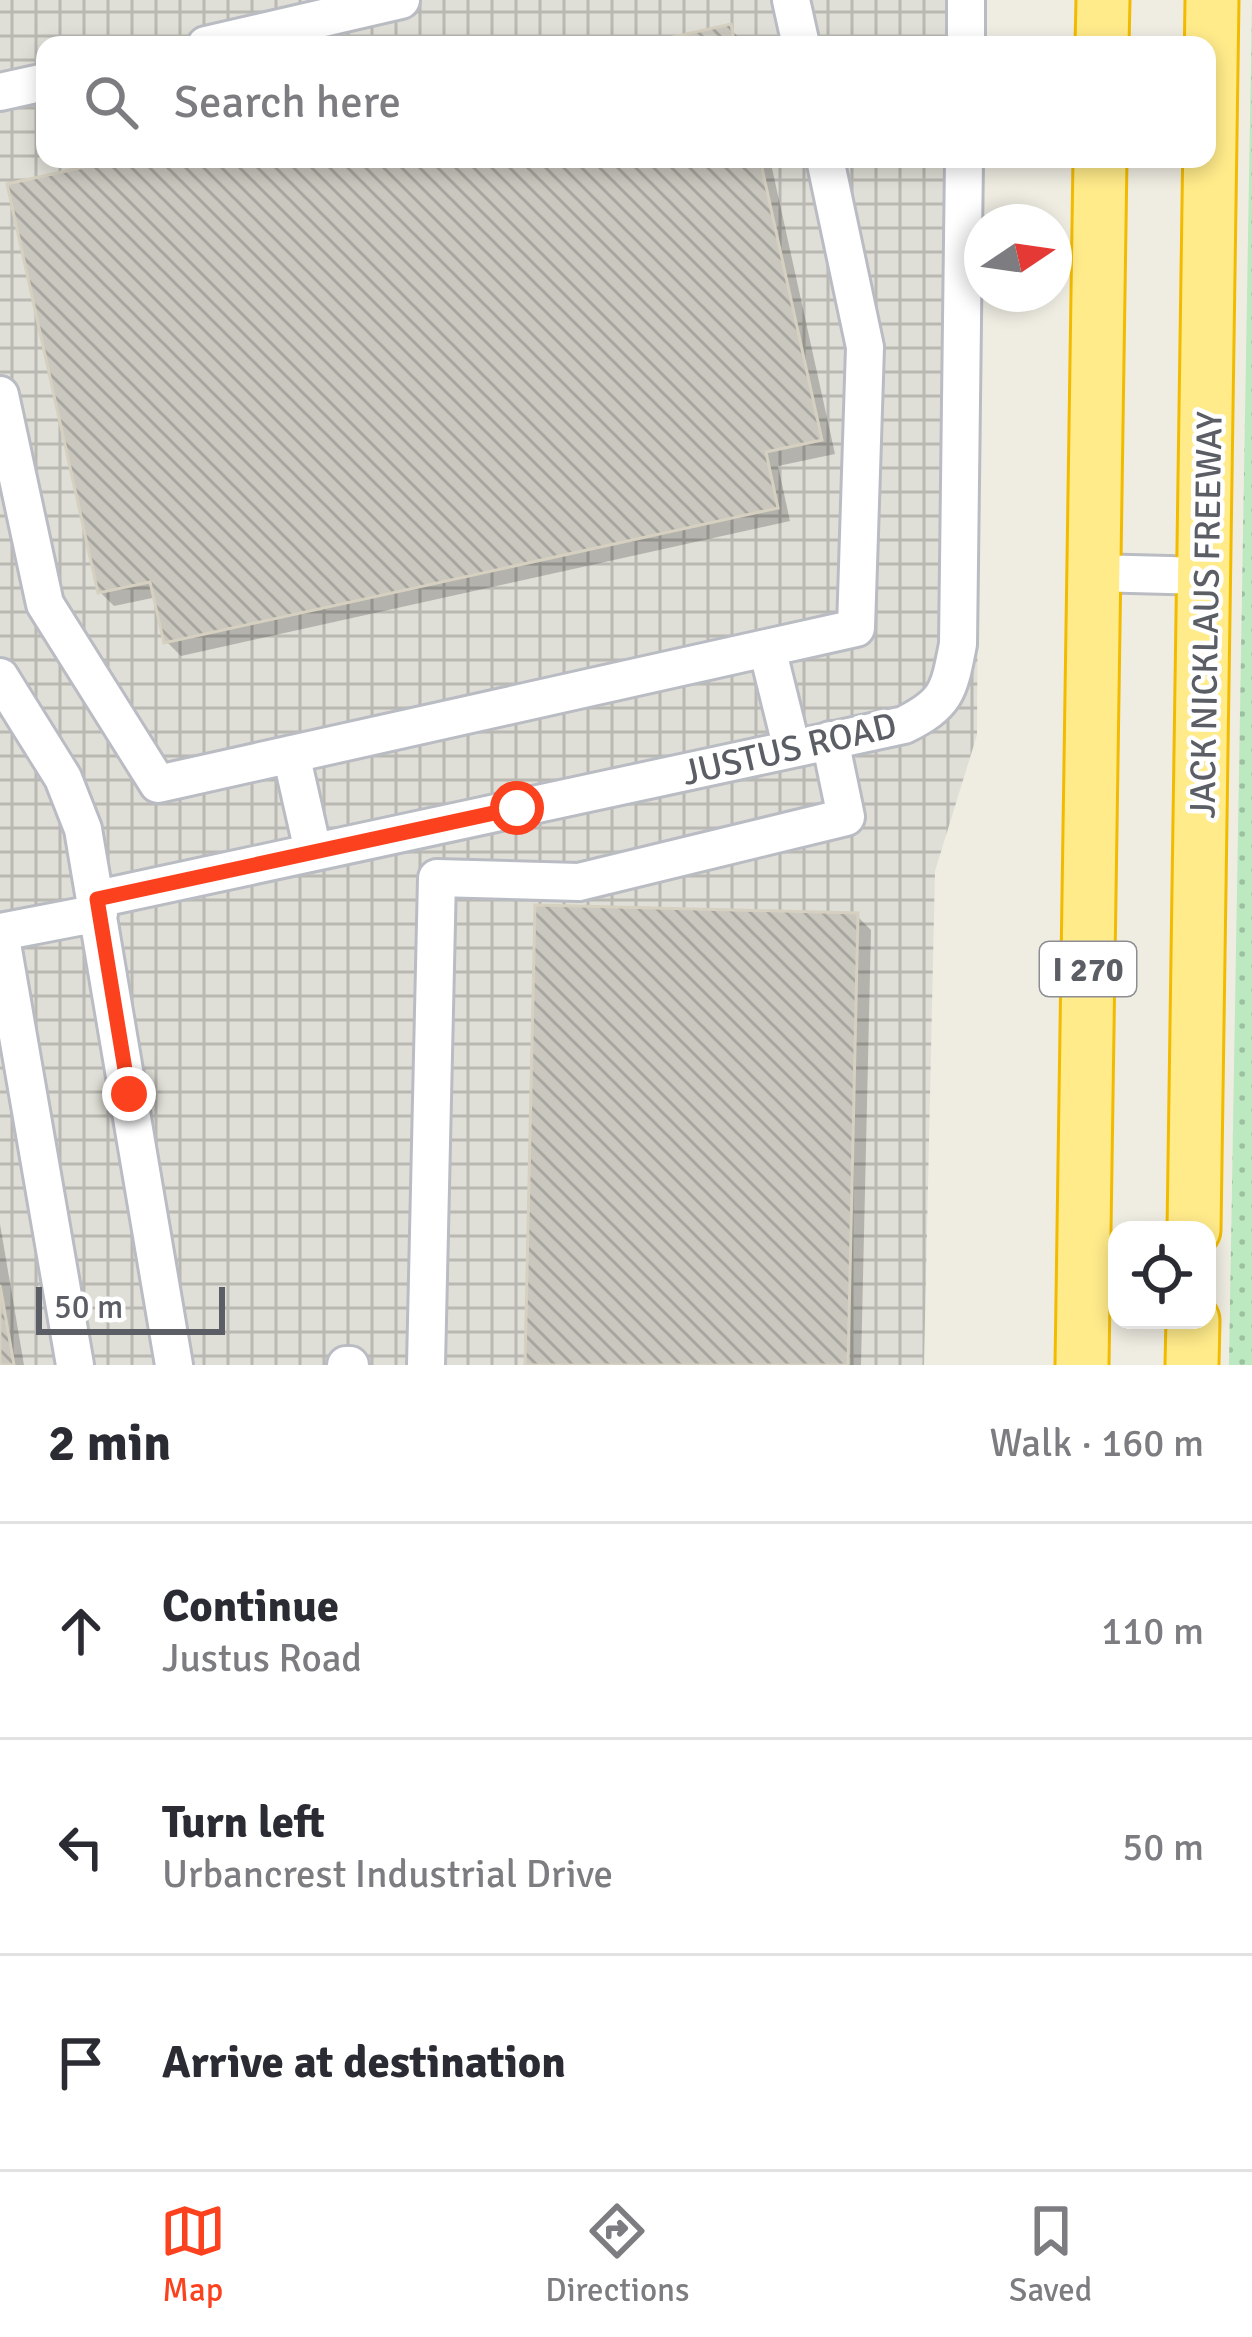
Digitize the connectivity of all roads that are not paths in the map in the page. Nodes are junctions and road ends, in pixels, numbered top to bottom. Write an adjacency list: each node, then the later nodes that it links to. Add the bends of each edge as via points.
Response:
1 (400, 0): 6 (street)
2 (791, 0): 7 (street)
3 (966, 0): 8 (street)
4 (1103, 0): 9 (highway)
5 (1212, 0): 10 (highway, JACK NICKLAUS FREEWAY)
6 (245, 36)
7 (799, 36)
8 (966, 36)
9 (1102, 36)
10 (1212, 36)
11 (36, 84): 12 (street)
12 (0, 92)
13 (827, 168): 20 (street, via 866,346 856,628)
14 (964, 168): 22 (street, JUSTUS ROAD, via 958,644 950,688 934,710 904,725)
15 (1100, 168): 18 (highway, I 270)
16 (1210, 168): 19 (highway, JACK NICKLAUS FREEWAY)
17 (0, 395): 24 (street, via 45,604 158,784)
18 (1094, 573): 19 (street); 35 (highway, I 270)
19 (1206, 576): 30 (highway, JACK NICKLAUS FREEWAY)
20 (766, 648): 23 (street); 24 (street)
21 (0, 676): 28 (street, via 78,810)
22 (830, 740): 23 (street, JUSTUS ROAD); 27 (street, via 846,817 579,882)
23 (791, 749): 25 (street, JUSTUS ROAD)
24 (291, 754): 26 (street)
25 (425, 827): 26 (street, JUSTUS ROAD); 27 (street)
26 (314, 851): 28 (street, JUSTUS ROAD)
27 (437, 878): 34 (street)
28 (98, 906): 29 (street, JUSTUS ROAD); 33 (street)
29 (0, 932): 32 (street)
30 (1194, 1221)
31 (1192, 1329): 36 (highway)
32 (75, 1365)
33 (174, 1365)
34 (426, 1365)
35 (1082, 1365)
36 (1192, 1365)

